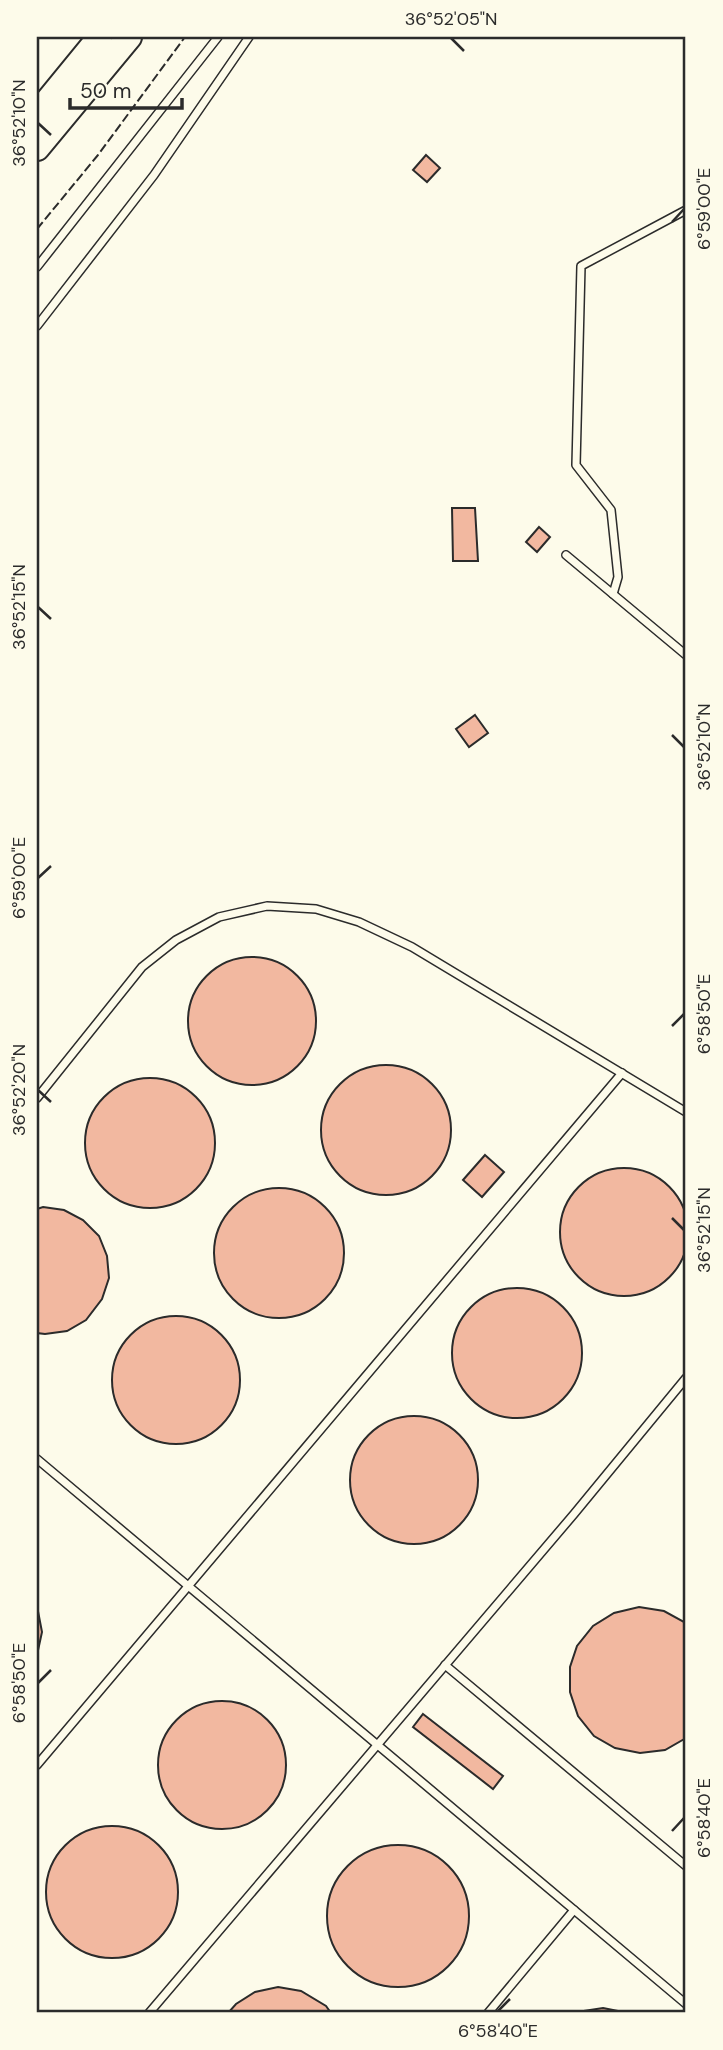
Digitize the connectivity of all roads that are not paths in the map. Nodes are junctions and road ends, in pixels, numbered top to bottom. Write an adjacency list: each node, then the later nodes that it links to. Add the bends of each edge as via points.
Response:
1 (100, 37): 5 (highway)
2 (129, 37): 6 (highway)
3 (218, 37): 8 (lane)
4 (249, 37): 9 (lane, via 153,175)
5 (37, 114)
6 (37, 148)
7 (686, 210): 11 (lane, via 581,266 576,465 611,510 618,577)
8 (37, 267)
9 (37, 326)
10 (566, 555): 11 (lane)
11 (613, 594): 12 (lane)
12 (686, 655)
13 (622, 1073): 14 (lane, via 412,947 359,922 316,909 267,906 219,917 176,940 142,967); 15 (lane); 18 (lane)
14 (37, 1098)
15 (686, 1112)
16 (686, 1378): 19 (lane)
17 (37, 1459): 18 (lane)
18 (188, 1586): 20 (lane); 21 (lane)
19 (445, 1665): 20 (lane); 22 (lane)
20 (378, 1745): 23 (lane); 25 (lane)
21 (37, 1765)
22 (686, 1866)
23 (574, 1910): 24 (lane); 26 (lane)
24 (686, 2004)
25 (149, 2013)
26 (488, 2013)

